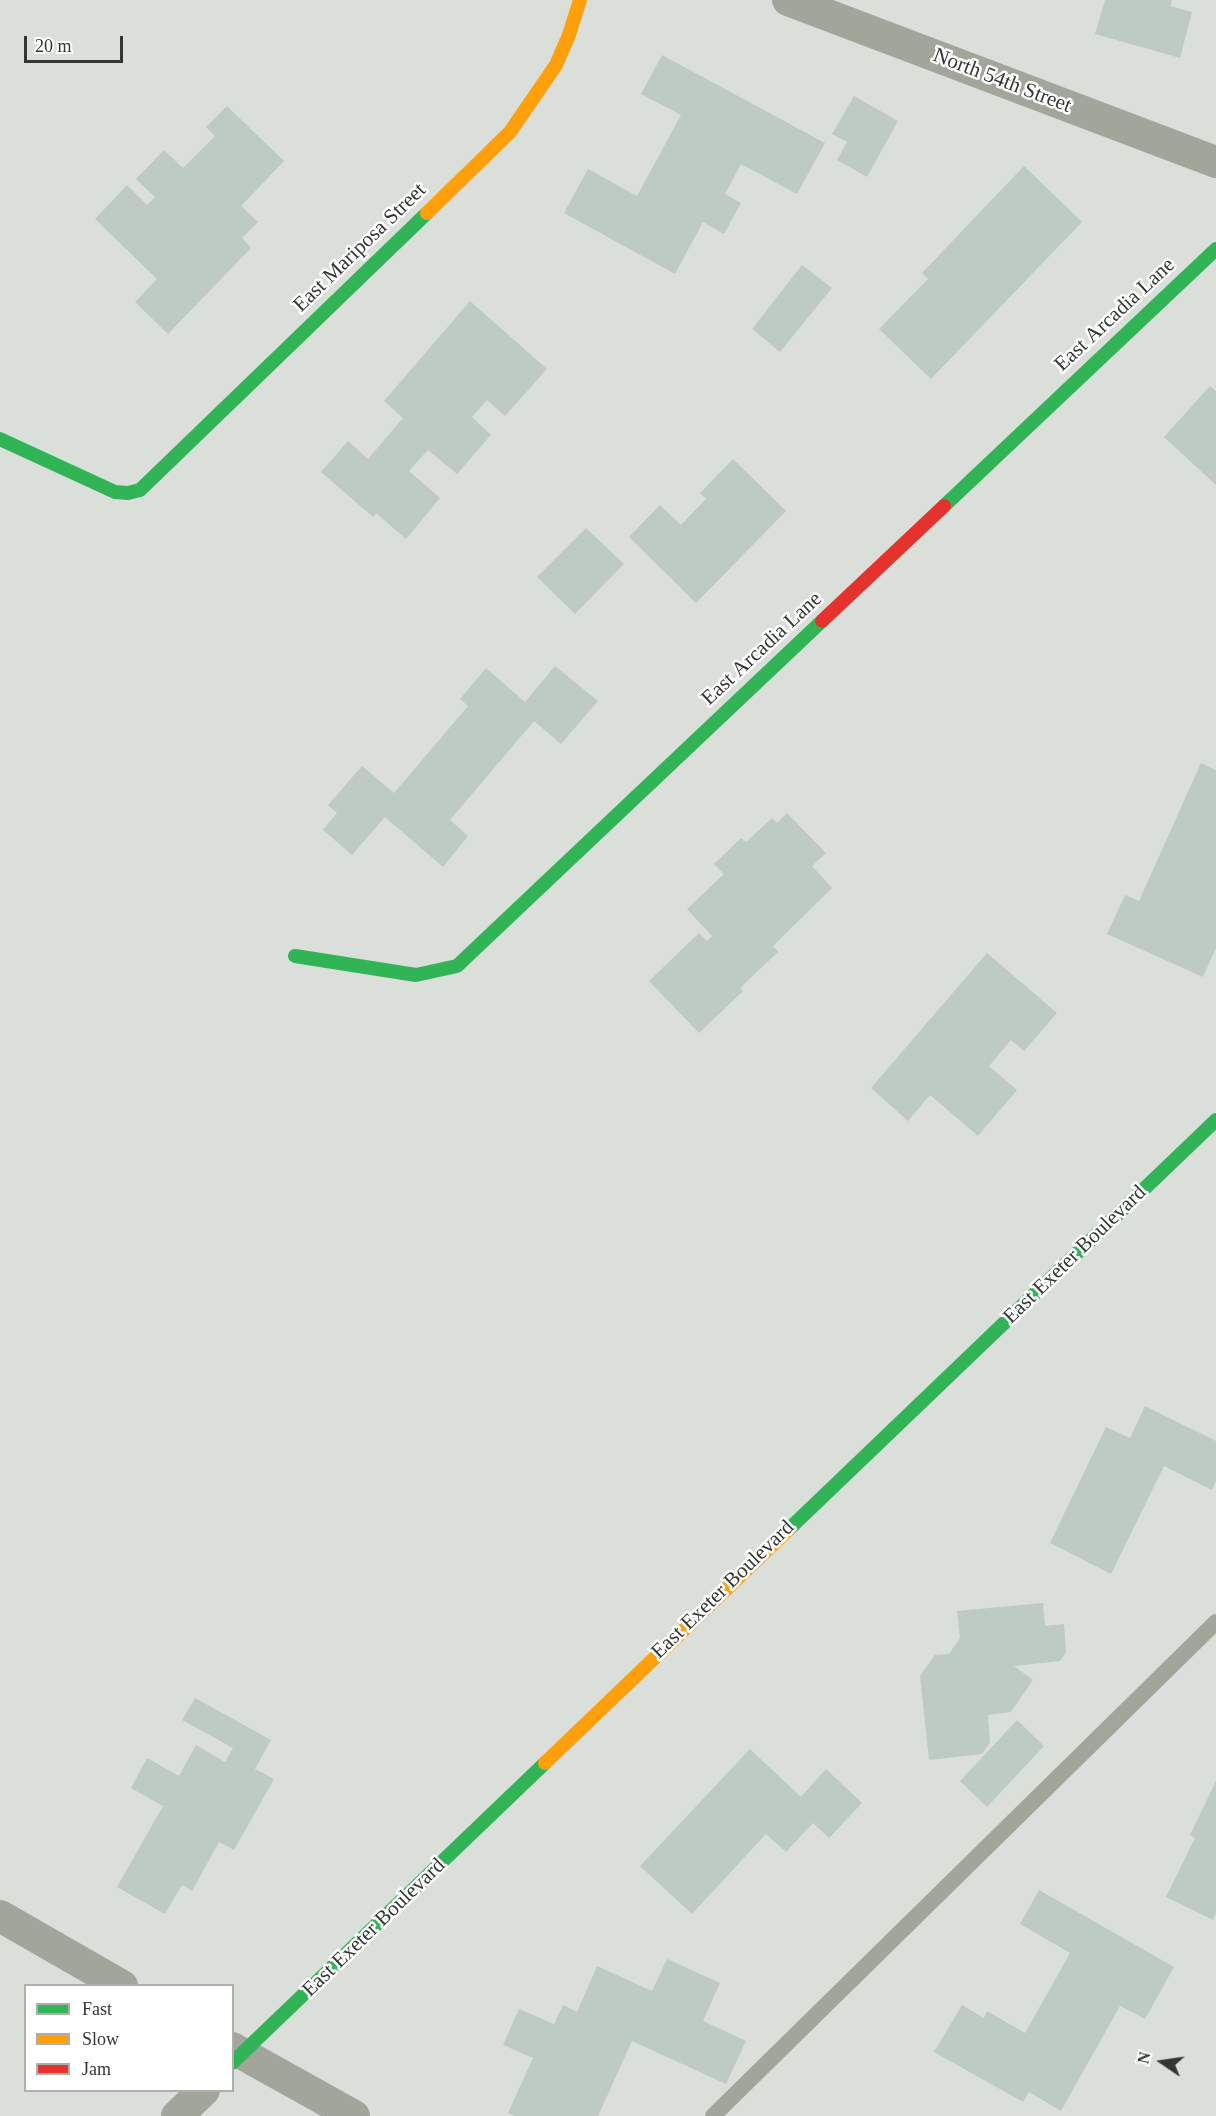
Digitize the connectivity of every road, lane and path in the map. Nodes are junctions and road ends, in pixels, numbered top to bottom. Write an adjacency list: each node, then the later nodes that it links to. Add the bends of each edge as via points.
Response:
1 (580, 0): 5 (street, East Mariposa Street, via 556,65 510,132 140,490 115,492)
2 (788, 0): 3 (street, North 54th Street)
3 (1216, 162)
4 (1216, 249): 6 (street, East Arcadia Lane, via 457,966 416,975)
5 (0, 440)
6 (295, 956)
7 (1216, 1120): 11 (street, East Exeter Boulevard)
8 (1216, 1622): 15 (lane)
9 (0, 1916): 10 (street)
10 (119, 1984)
11 (236, 2055): 14 (street)
12 (203, 2092): 13 (street)
13 (177, 2116)
14 (354, 2116)
15 (713, 2116)

